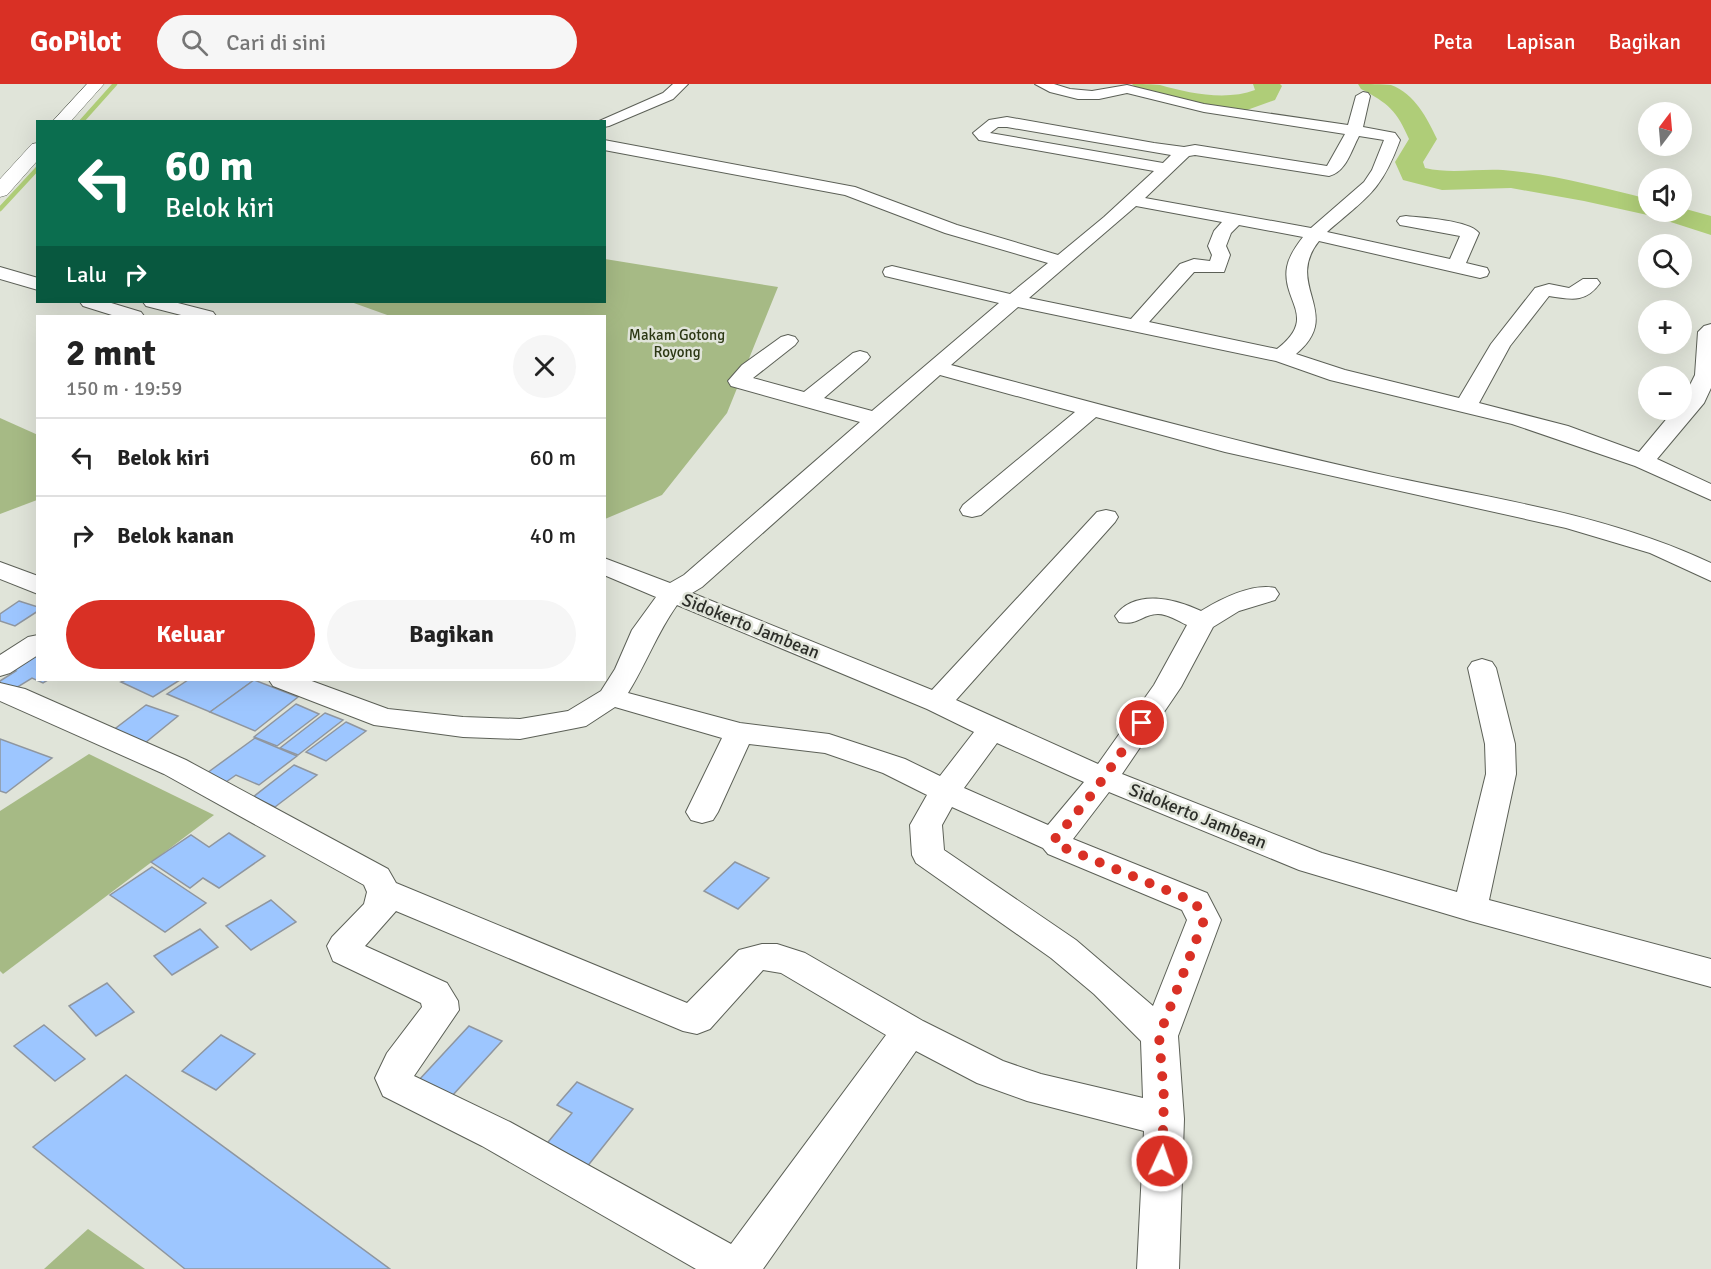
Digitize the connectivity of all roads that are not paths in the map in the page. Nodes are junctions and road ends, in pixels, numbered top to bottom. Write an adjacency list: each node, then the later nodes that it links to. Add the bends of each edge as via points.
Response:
1 (96, 84): 7 (main road)
2 (681, 84): 8 (street, via 668,96)
3 (1042, 84): 4 (street, via 1061,91 1096,95)
4 (1115, 86): 6 (street, via 1175,102)
5 (1363, 96): 9 (street)
6 (1265, 118): 9 (street); 10 (street)
7 (62, 120)
8 (606, 122)
9 (1354, 131): 15 (street, via 1334,169 1329,171); 21 (street, via 1384,134 1392,140 1370,186)
10 (1284, 137)
11 (1236, 142): 15 (street)
12 (606, 144): 22 (street, via 849,191 932,223)
13 (36, 150): 17 (main road)
14 (1184, 152): 15 (street); 16 (street); 16 (street, via 1007,122 994,123 981,133 985,137)
15 (1225, 155)
16 (1164, 168): 18 (street)
17 (0, 191)
18 (1130, 201): 19 (street); 22 (street)
19 (1234, 220): 21 (street); 35 (street, via 1223,231 1217,246 1221,255 1217,268 1187,268)
20 (1406, 221): 23 (street, via 1470,233)
21 (1314, 234): 23 (street); 38 (street, via 1298,261 1296,275 1306,328 1303,338)
22 (1060, 261): 29 (street)
23 (1456, 266): 25 (street)
24 (891, 272): 29 (street)
25 (1480, 272)
26 (0, 273): 27 (street)
27 (36, 283)
28 (1590, 283): 42 (street, via 1572,295 1542,292 1501,344)
29 (1012, 300): 35 (street); 40 (street)
30 (100, 303): 32 (street)
31 (157, 303): 34 (street)
32 (121, 305): 33 (street)
33 (133, 315)
34 (202, 315)
35 (1136, 325): 38 (street)
36 (1711, 330): 45 (street, via 1706,375 1696,398)
37 (788, 341): 41 (street, via 739,381)
38 (1281, 356): 42 (street, via 1338,375)
39 (860, 357): 41 (street)
40 (935, 367): 43 (street); 44 (street)
41 (807, 401): 44 (street)
42 (1465, 407): 45 (street, via 1560,431)
43 (1092, 409): 47 (street); 51 (street, via 1352,475 1571,522 1659,548)
44 (876, 419): 53 (street, via 693,581)
45 (1643, 461): 46 (street)
46 (1711, 493)
47 (972, 510)
48 (1106, 517): 63 (street)
49 (606, 567): 53 (street, Sidokerto Jambean)
50 (0, 570): 52 (street)
51 (1711, 573)
52 (36, 585)
53 (672, 593): 62 (street, via 646,630); 63 (street, Sidokerto Jambean)
54 (1266, 594): 56 (street, via 1230,604)
55 (1129, 616): 56 (street, via 1147,606 1162,606)
56 (1202, 622): 66 (street, via 1167,687)
57 (36, 644): 58 (street)
58 (0, 667)
59 (1482, 668): 71 (street, via 1500,744 1501,774)
60 (286, 681): 62 (street, via 384,718 463,727 520,729 576,719)
61 (0, 692): 70 (street, via 15,694 175,767 376,877)
62 (611, 697): 65 (street)
63 (937, 703): 64 (street, Sidokerto Jambean)
64 (991, 730): 66 (street, Sidokerto Jambean); 67 (street)
65 (739, 733): 67 (street, via 829,744 894,766); 68 (street)
66 (1104, 778): 69 (street); 71 (street, Sidokerto Jambean, via 1311,862)
67 (946, 790): 69 (street); 74 (street, via 926,825 928,855 1049,938 1116,993)
68 (702, 812)
69 (1054, 840): 74 (street, via 1060,846 1195,902 1204,920)
70 (384, 892): 73 (street, via 683,1017 697,1019 751,960 764,955 793,963); 76 (street, via 380,909 345,946 345,952 434,993 441,1010 400,1064 394,1078 397,1085 487,1129)
71 (1470, 908): 72 (street, Sidokerto Jambean)
72 (1711, 972)
73 (910, 1031): 75 (street, via 990,1072 1041,1090); 76 (street)
74 (1159, 1036): 75 (street)
75 (1164, 1119): 77 (street)
76 (737, 1269)
77 (1158, 1269)

